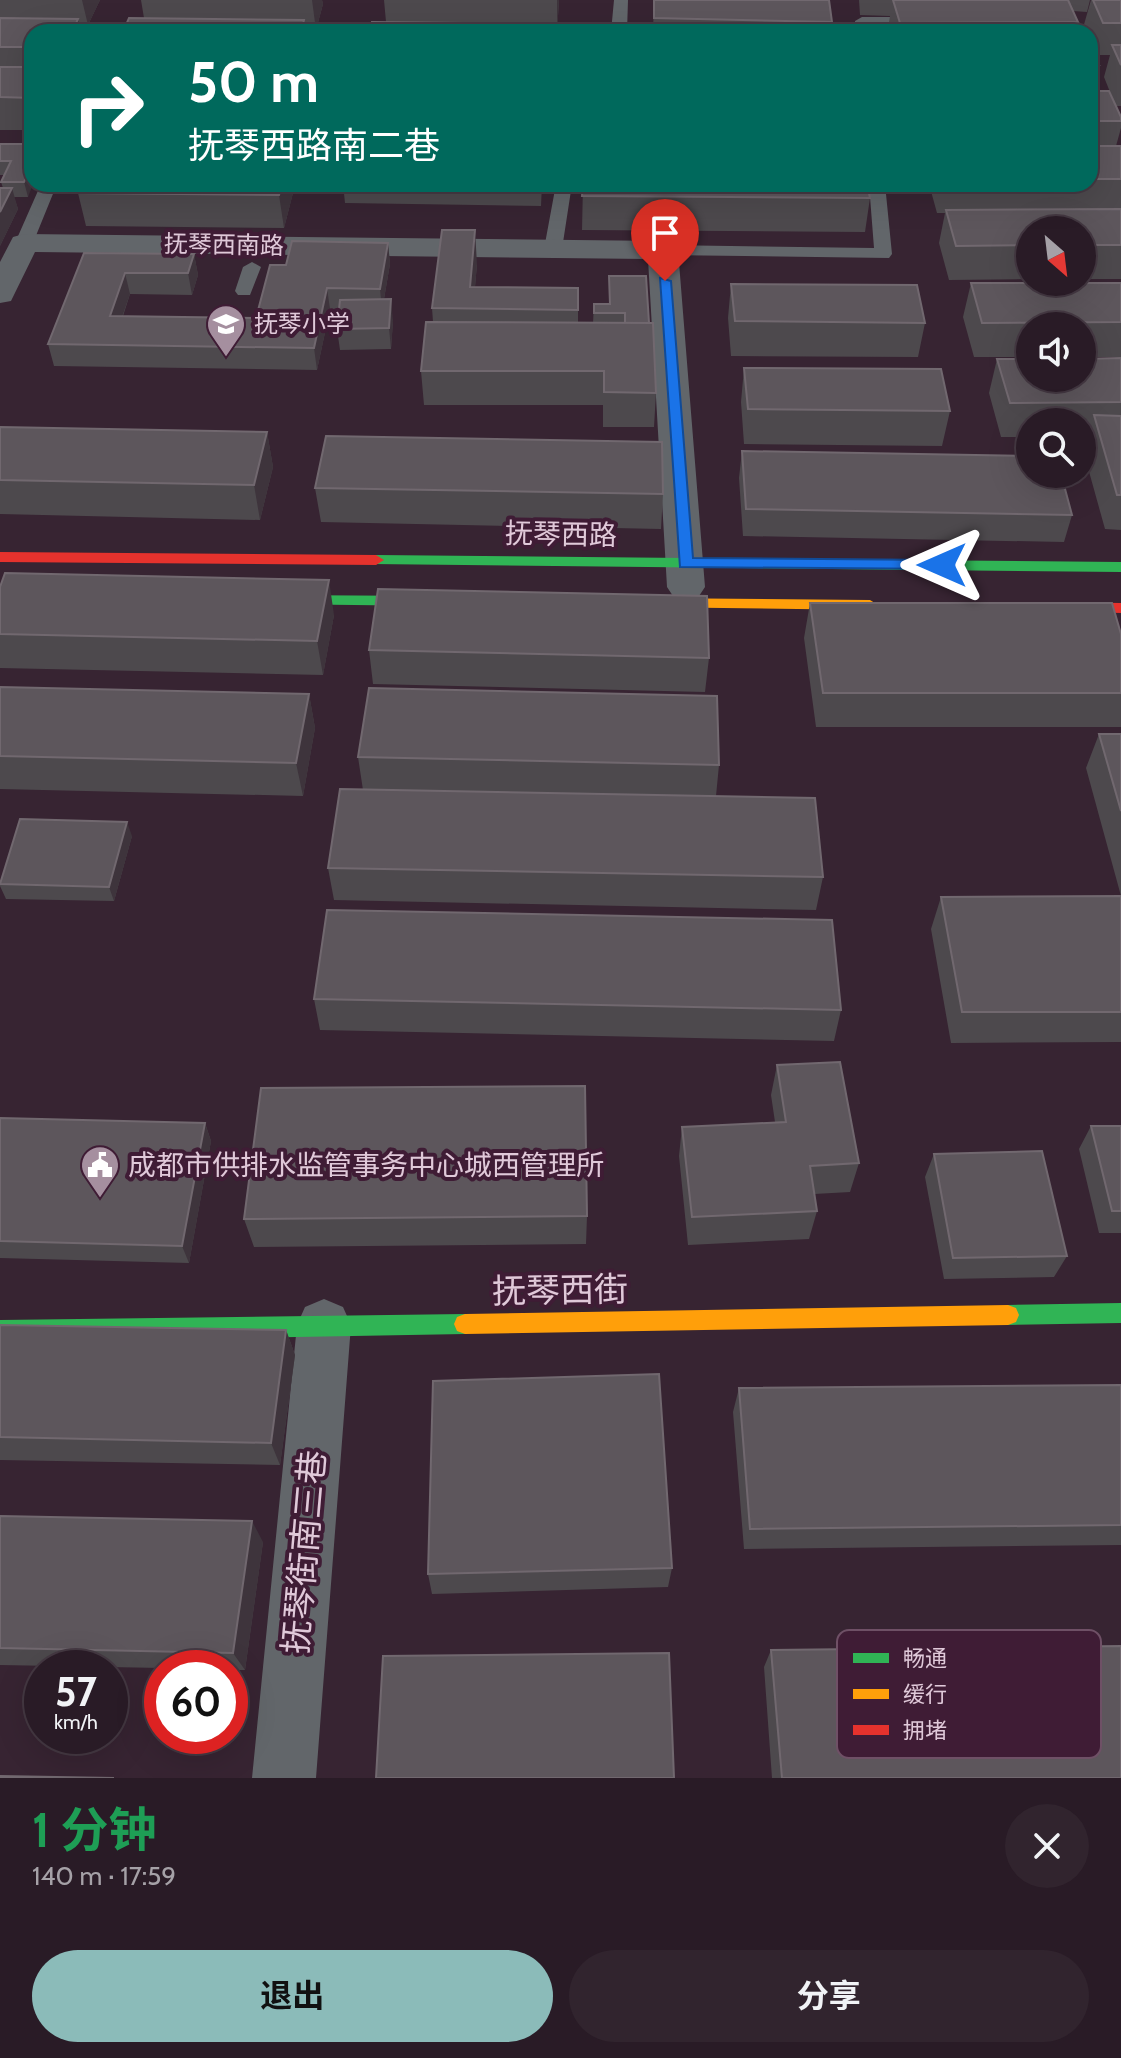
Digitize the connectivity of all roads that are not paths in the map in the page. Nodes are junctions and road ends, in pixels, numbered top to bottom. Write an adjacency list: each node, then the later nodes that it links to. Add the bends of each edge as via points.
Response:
1 (621, 0): 3 (lane)
2 (938, 21): 4 (lane)
3 (620, 24)
4 (862, 24)
5 (46, 192): 8 (lane)
6 (563, 192): 9 (lane)
7 (878, 192): 10 (lane, via 883,254)
8 (24, 243): 9 (street, 抚琴西南路); 12 (street)
9 (553, 249): 10 (street, 抚琴西南路)
10 (663, 250): 16 (street)
11 (252, 267): 13 (lane)
12 (2, 283)
13 (244, 291)
14 (0, 557): 16 (main road, 抚琴西路)
15 (1121, 567): 16 (main road, 抚琴西路)
16 (686, 575)
17 (255, 600): 18 (main road)
18 (462, 601)
19 (622, 602): 20 (main road)
20 (887, 605)
21 (1043, 607): 22 (main road)
22 (1121, 608)
23 (1121, 1313): 24 (main road, 抚琴西街)
24 (324, 1325): 25 (main road, 抚琴西街); 26 (street, 抚琴街南三巷)
25 (0, 1331)
26 (284, 1778)

